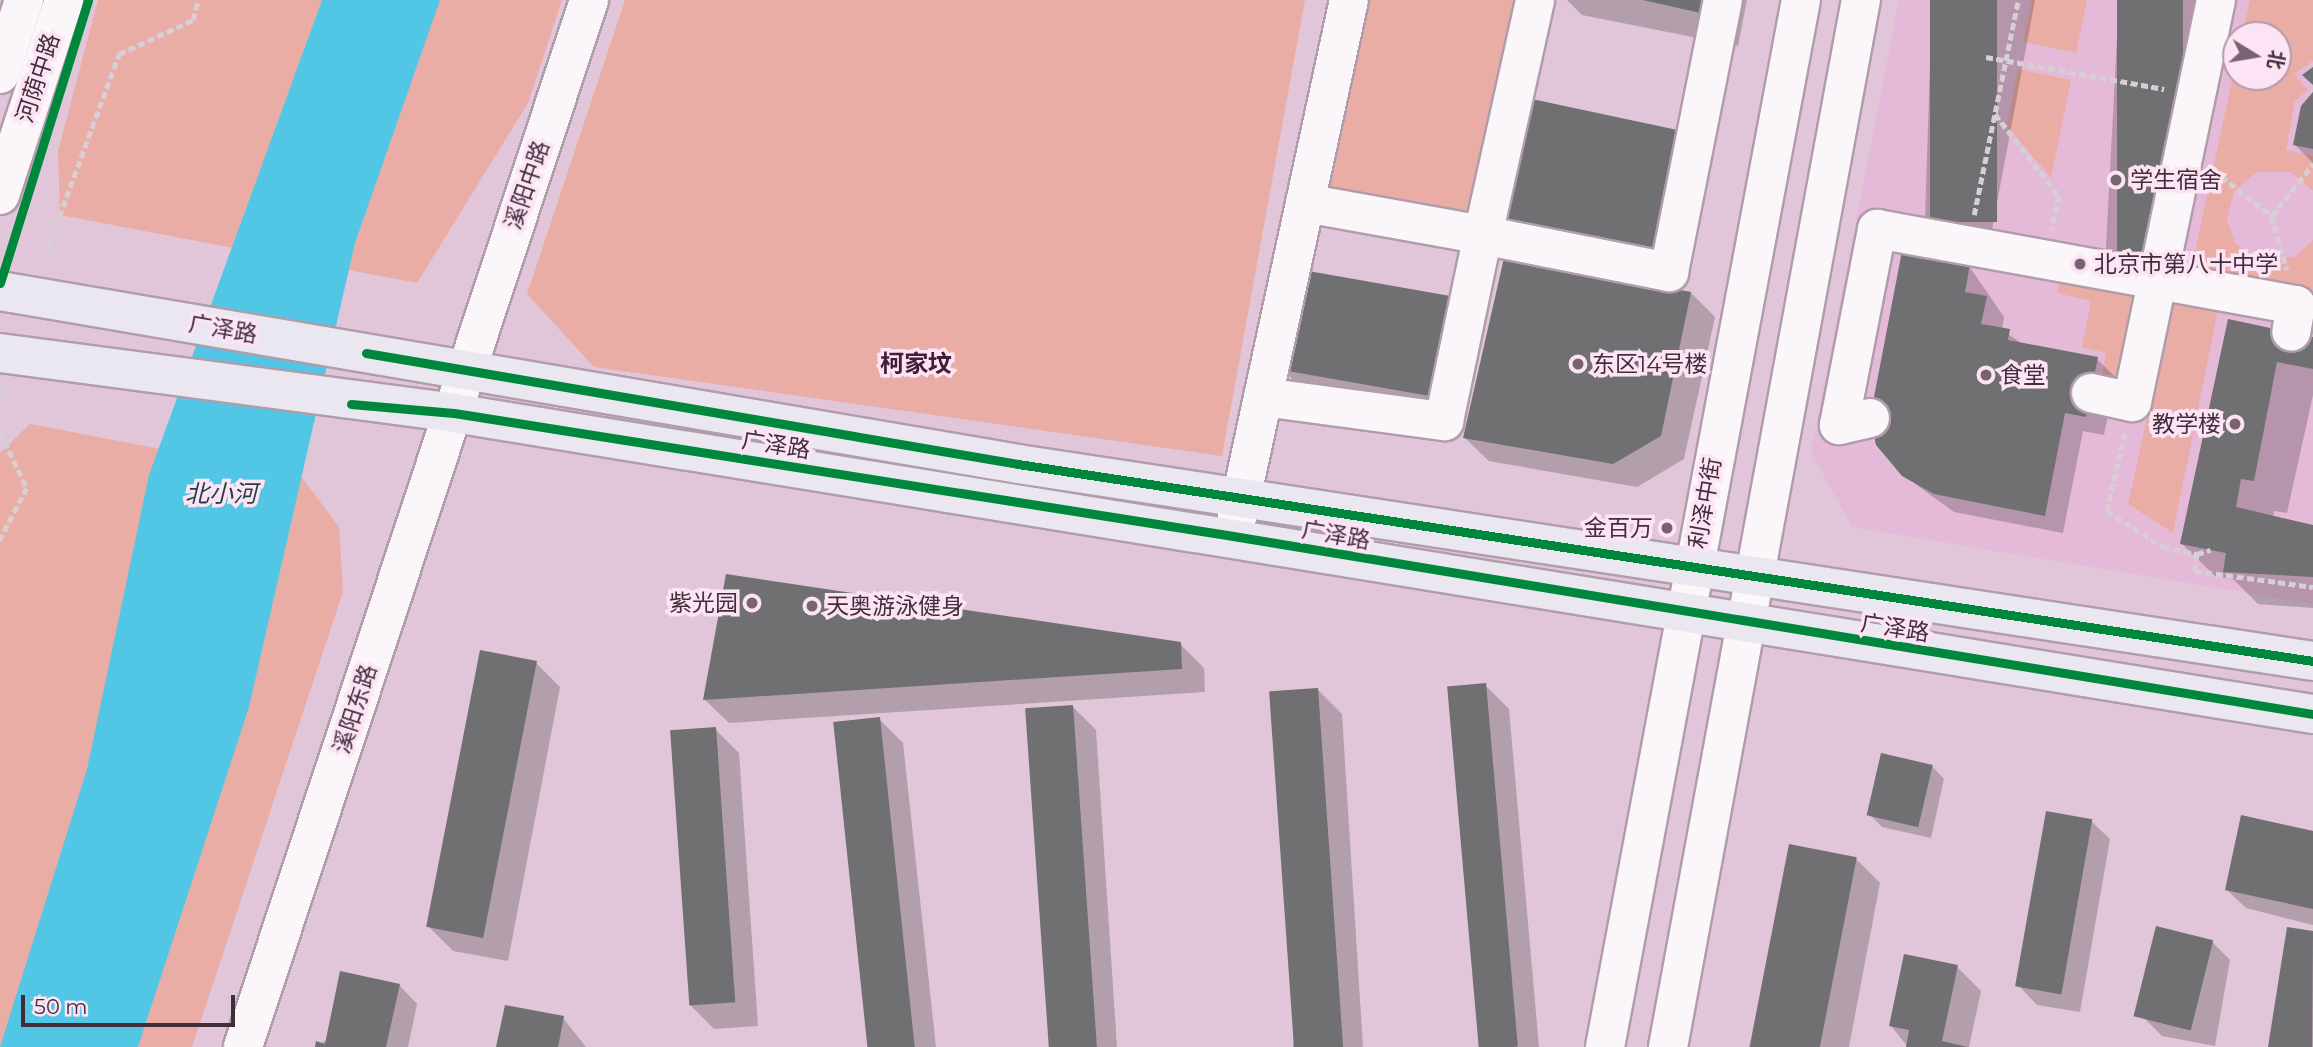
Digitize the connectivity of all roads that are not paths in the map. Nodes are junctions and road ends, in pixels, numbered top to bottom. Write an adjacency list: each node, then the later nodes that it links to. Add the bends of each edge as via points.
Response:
1 (24, 0): 10 (street, 河荫中路)
2 (64, 0): 11 (street, 河荫中路)
3 (589, 0): 18 (street, 溪阳中路)
4 (1349, 0): 12 (street)
5 (1535, 0): 13 (street)
6 (1723, 0): 13 (street, via 1669,272)
7 (1801, 0): 25 (street, 利泽中街)
8 (1861, 0): 26 (street)
9 (2216, 0): 14 (street)
10 (0, 74)
11 (0, 195)
12 (1305, 203): 13 (street); 20 (street)
13 (1483, 235): 20 (street, via 1444,421)
14 (2157, 284): 16 (street, via 2168,279); 19 (street, via 2132,402); 22 (street, via 1877,229 1839,425)
15 (16, 293): 18 (main road, 广泽路)
16 (2293, 319)
17 (8, 353): 21 (main road, 广泽路, via 351,404)
18 (465, 370): 21 (street, 溪阳东路); 23 (main road, 广泽路)
19 (2091, 393)
20 (1263, 397): 23 (street)
21 (454, 413): 24 (main road, 广泽路); 31 (street, 溪阳东路)
22 (1870, 418)
23 (1241, 499): 24 (street); 25 (main road, 广泽路)
24 (1233, 536): 27 (main road, 广泽路)
25 (1694, 565): 26 (main road, 广泽路); 27 (street, 利泽中街)
26 (1756, 575): 28 (street); 29 (main road, 广泽路)
27 (1685, 614): 28 (main road, 广泽路); 32 (street, 利泽中街)
28 (1748, 624): 30 (main road, 广泽路); 33 (street)
29 (2313, 660)
30 (2313, 714)
31 (243, 1047)
32 (1605, 1047)
33 (1668, 1047)

